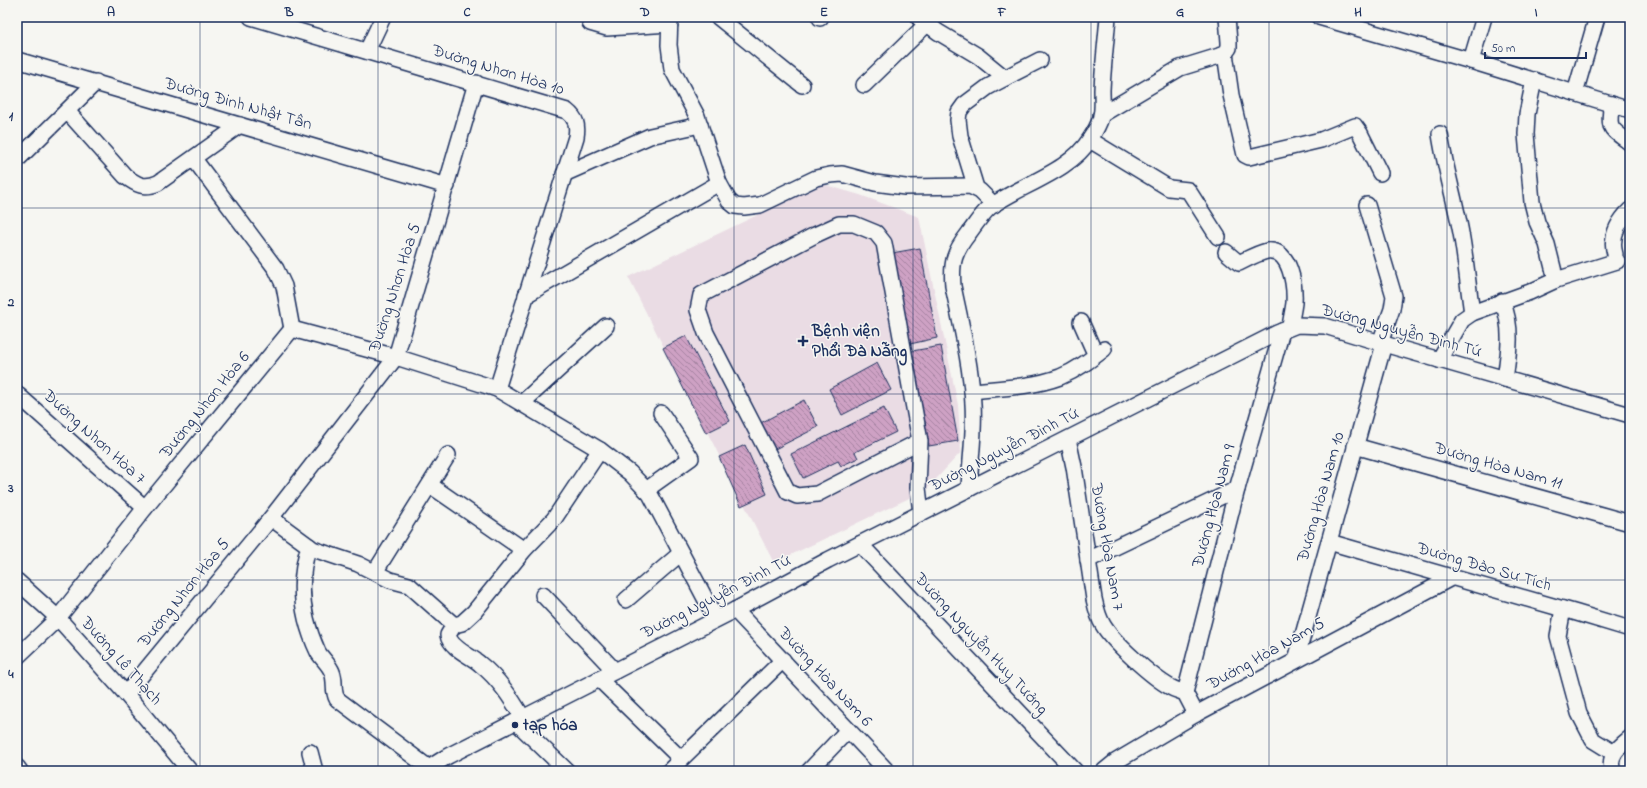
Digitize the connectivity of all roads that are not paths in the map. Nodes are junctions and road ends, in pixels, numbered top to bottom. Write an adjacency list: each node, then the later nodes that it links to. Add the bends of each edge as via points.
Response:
1 (251, 17): 12 (street, Đường Nhơn Hòa 10)
2 (383, 17): 12 (street)
3 (718, 17): 22 (street)
4 (1108, 17): 27 (street)
5 (1227, 17): 13 (street, via 1230,42)
6 (1319, 17): 16 (street)
7 (1484, 17): 16 (street)
8 (1597, 17): 23 (street)
9 (926, 19): 17 (street); 21 (street)
10 (670, 21): 11 (street, via 607,28); 29 (street, via 672,69)
11 (590, 23)
12 (367, 51): 20 (street, Đường Nhơn Hòa 10)
13 (1225, 53): 27 (street, via 1180,68); 35 (street, via 1231,95 1248,157 1321,140 1355,126)
14 (17, 60): 19 (street, Đường Đinh Nhật Tân)
15 (1040, 60): 17 (street)
16 (1471, 61): 18 (street)
17 (1005, 78): 39 (street, via 970,99 959,112 960,136)
18 (1534, 80): 23 (street); 45 (street, via 1526,134 1532,202)
19 (96, 82): 26 (street); 28 (street, Đường Đinh Nhật Tân)
20 (476, 83): 36 (street, Đường Nhơn Hòa 10, via 567,111 572,115 577,130); 38 (street, Đường Nhơn Hòa 5)
21 (864, 85)
22 (802, 86)
23 (1575, 93): 24 (street)
24 (1612, 104): 25 (street); 32 (street, via 1610,124)
25 (1630, 110)
26 (67, 111): 33 (street, via 125,176 140,185 148,187 158,183); 34 (street)
27 (1101, 115): 31 (street)
28 (240, 125): 33 (street); 38 (street, Đường Đinh Nhật Tân)
29 (700, 125): 36 (street, via 650,136); 37 (street)
30 (1440, 134): 48 (street, via 1443,158 1461,233)
31 (1090, 140): 40 (street, via 1061,167); 43 (street, via 1169,188 1188,190)
32 (1630, 143)
33 (194, 159): 51 (street, via 276,269 284,286)
34 (17, 160)
35 (1380, 173)
36 (564, 174): 46 (street, Đường Nhơn Hòa 10)
37 (719, 183): 39 (street, via 723,193 735,206 744,207 760,205 816,178 830,174 842,174 875,183 905,187); 46 (street)
38 (447, 186): 54 (street, Đường Nhơn Hòa 5)
39 (976, 188): 40 (street)
40 (994, 205): 58 (street, via 984,214 953,259 952,272)
41 (1367, 205): 53 (street, Đường Hòa Nam 10, via 1394,296)
42 (1630, 210): 45 (street, via 1614,234 1616,258)
43 (1218, 238)
44 (1226, 252): 52 (street, Đường Hòa Nam 9, via 1239,263 1267,251 1282,256 1293,281 1294,303)
45 (1556, 280): 47 (street)
46 (526, 296): 57 (street, Đường Nhơn Hòa 10)
47 (1502, 301): 48 (street); 56 (street, via 1510,333)
48 (1472, 313): 55 (street, via 1459,325)
49 (1081, 322): 58 (street, via 1093,349 1101,351 1085,364 1060,377 1020,386)
50 (606, 326): 60 (street)
51 (292, 329): 54 (street); 72 (street, Đường Nhơn Hòa 6)
52 (1286, 329): 53 (street, Đường Nguyễn Đình Tứ, via 1297,325 1325,326); 63 (street, Đường Nguyễn Đình Tứ); 71 (street, Đường Hòa Nam 9)
53 (1382, 344): 55 (street, Đường Nguyễn Đình Tứ); 65 (street, Đường Hòa Nam 10)
54 (396, 357): 57 (street); 74 (street, Đường Nhơn Hòa 5)
55 (1439, 360): 56 (street, Đường Nguyễn Đình Tứ)
56 (1505, 379): 62 (street, Đường Nguyễn Đình Tứ)
57 (497, 389): 60 (street)
58 (972, 391): 70 (street, via 974,426)
59 (17, 394): 72 (street, Đường Nhơn Hòa 7)
60 (522, 404): 66 (street)
61 (661, 413): 69 (street, via 691,458)
62 (1630, 415)
63 (1068, 439): 70 (street, Đường Nguyễn Đình Tứ); 81 (street, Đường Hòa Nam 7)
64 (920, 442): 64 (street, via 884,243 876,233 854,224 839,224 702,295 698,310 706,333 788,492 797,496 817,494); 73 (street, via 918,488)
65 (1355, 446): 75 (street, Đường Hòa Nam 11); 76 (street, Đường Hòa Nam 10)
66 (600, 450): 69 (street, via 630,473); 79 (street, via 554,519)
67 (448, 455): 68 (street)
68 (430, 485): 79 (street); 82 (street)
69 (646, 490): 80 (street)
70 (969, 490): 73 (street, Đường Nguyễn Đình Tứ)
71 (1237, 490): 81 (street); 98 (street, Đường Hòa Nam 9)
72 (145, 508): 89 (street, Đường Nhơn Hòa 6)
73 (921, 513): 77 (street, Đường Nguyễn Đình Tứ)
74 (271, 518): 78 (street); 99 (street, Đường Nhơn Hòa 5)
75 (1630, 523)
76 (1328, 542): 83 (street, Đường Đào Sư Tích); 95 (street, Đường Hòa Nam 10)
77 (860, 544): 88 (street, Đường Nguyễn Đình Tứ); 116 (street, Đường Nguyễn Huy Tưởng)
78 (309, 546): 82 (street); 108 (street, via 302,581 306,619 319,654 332,672 337,699)
79 (524, 550): 91 (street, via 474,612 462,623)
80 (681, 553): 86 (street); 90 (street)
81 (1088, 560): 98 (street, Đường Hòa Nam 7, via 1099,618 1109,635 1160,680 1171,688)
82 (375, 572): 91 (street, via 409,586)
83 (1451, 578): 87 (street, Đường Đào Sư Tích); 95 (street, Đường Hòa Nam 5)
84 (17, 581): 89 (street, Đường Lê Thạch)
85 (542, 595): 96 (street)
86 (626, 600)
87 (1563, 609): 92 (street, Đường Đào Sư Tích); 105 (street, via 1558,636 1579,713 1593,740)
88 (735, 610): 90 (street, Đường Nguyễn Đình Tứ); 94 (street, Đường Hòa Nam 6)
89 (58, 618): 93 (street, Đường Nhơn Hòa 6); 99 (street, Đường Lê Thạch)
90 (716, 620): 96 (street, Đường Nguyễn Đình Tứ)
91 (454, 625): 101 (street, via 448,635 451,641 480,663 508,693)
92 (1630, 629)
93 (17, 657)
94 (783, 660): 102 (street, Đường Hòa Nam 6); 106 (street)
95 (1296, 660): 100 (street, Đường Hòa Nam 5)
96 (615, 670): 97 (street, Đường Nguyễn Đình Tứ)
97 (599, 679): 101 (street, Đường Nguyễn Đình Tứ); 106 (street)
98 (1185, 693): 100 (street)
99 (126, 694): 110 (street, Đường Lê Thạch)
100 (1196, 714): 117 (street, Đường Hòa Nam 5)
101 (520, 720): 108 (street, Đường Nguyễn Đình Tứ); 112 (street)
102 (848, 730): 114 (street); 115 (street, Đường Hòa Nam 6)
103 (1630, 738): 105 (street)
104 (310, 752): 111 (street)
105 (1614, 753): 118 (street, via 1610,765)
106 (681, 759): 113 (street)
107 (17, 767): 109 (street)
108 (428, 770)
109 (20, 771)
110 (190, 771)
111 (315, 771)
112 (566, 771)
113 (669, 771)
114 (808, 771)
115 (887, 771)
116 (1074, 771)
117 (1104, 771)
118 (1612, 771)

